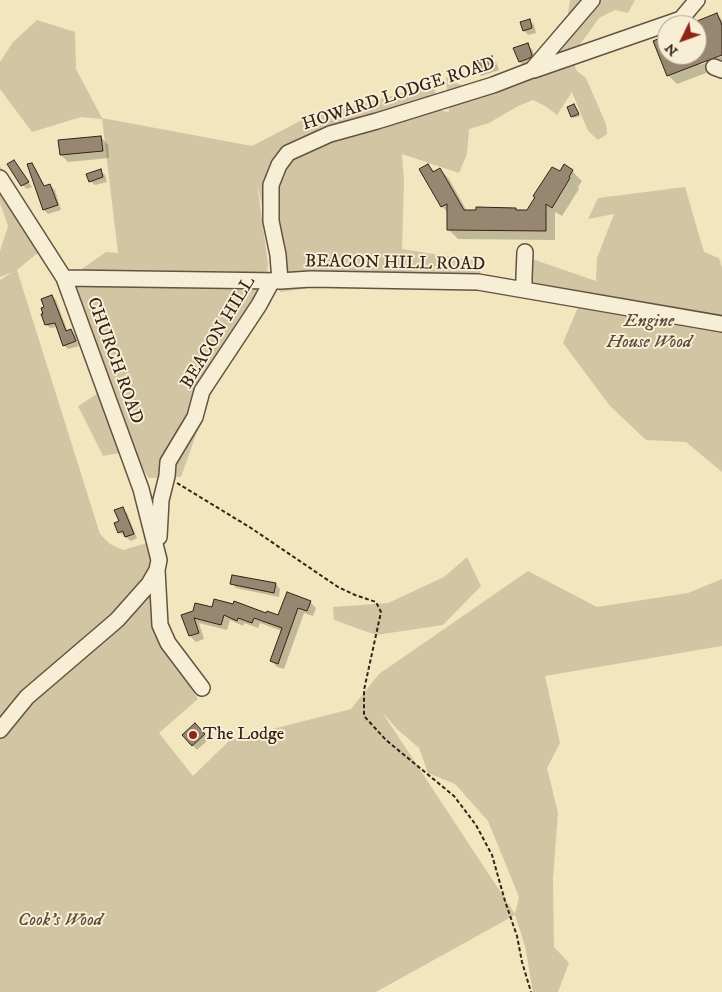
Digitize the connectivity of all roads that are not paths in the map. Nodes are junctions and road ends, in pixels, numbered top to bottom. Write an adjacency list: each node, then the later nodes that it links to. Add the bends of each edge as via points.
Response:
1 (592, 0): 3 (street, HOWARD LODGE ROAD)
2 (697, 0): 3 (street, via 681,18)
3 (532, 70): 7 (street, HOWARD LODGE ROAD, via 484,88 330,134 288,153 271,185 271,221 278,255)
4 (0, 178): 6 (street, CHURCH ROAD)
5 (524, 252): 8 (street, via 524,283)
6 (64, 278): 7 (street, BEACON HILL ROAD); 10 (street, CHURCH ROAD, via 141,489)
7 (276, 281): 8 (street, BEACON HILL ROAD, via 478,282); 10 (street, BEACON HILL, via 202,391 195,416 168,462)
8 (518, 289): 9 (street, BEACON HILL ROAD)
9 (722, 324)
10 (157, 546): 11 (street, CHURCH ROAD)
11 (157, 570): 12 (street, CHURCH ROAD, via 160,625 168,643); 13 (street, via 117,620 27,697)
12 (202, 688)
13 (0, 730)

